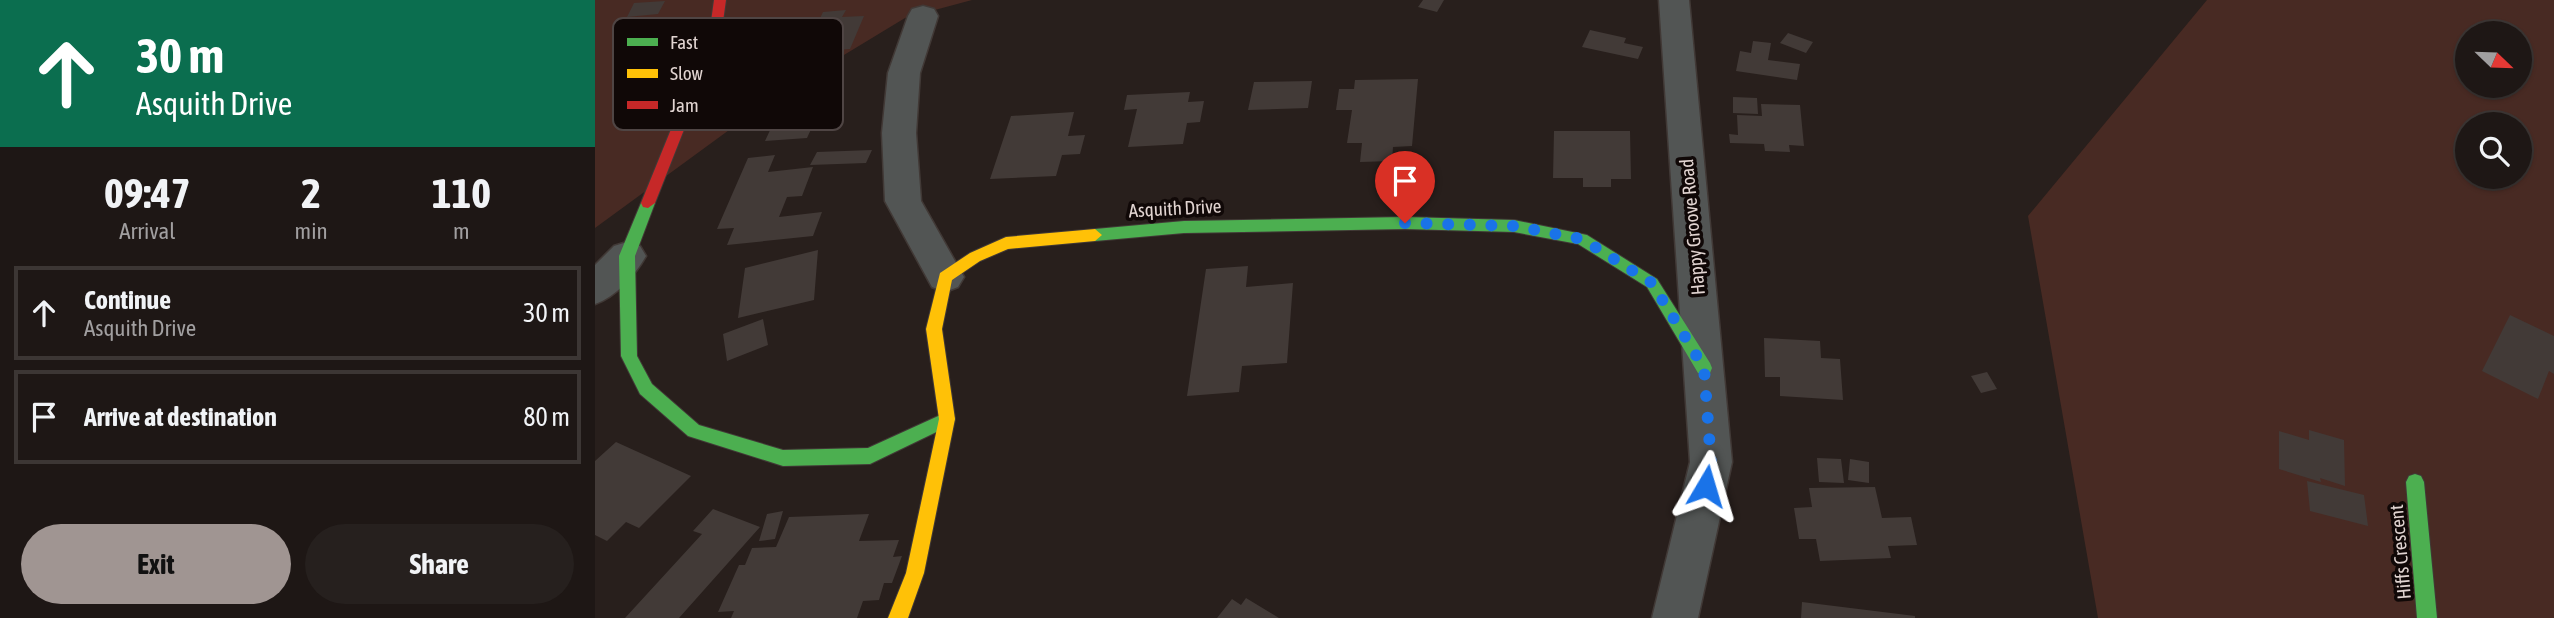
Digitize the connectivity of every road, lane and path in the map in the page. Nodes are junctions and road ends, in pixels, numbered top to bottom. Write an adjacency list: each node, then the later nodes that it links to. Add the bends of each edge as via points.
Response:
1 (720, 0): 4 (street)
2 (1674, 0): 9 (street, Happy Groove Road)
3 (923, 16): 7 (street, via 904,73 899,133 903,201)
4 (718, 18)
5 (677, 130): 6 (street)
6 (627, 256): 8 (street); 10 (street, via 629,356 646,389 694,431 783,458 870,456)
7 (945, 277): 9 (street, Asquith Drive, via 1006,243 1047,239 1184,227 1514,226 1582,239 1652,283); 10 (street, via 934,329)
8 (595, 289)
9 (1704, 368): 13 (street, Happy Groove Road, via 1711,462)
10 (947, 419): 12 (street, via 915,573)
11 (2415, 482): 14 (street, Hiffs Crescent)
12 (898, 618)
13 (1675, 618)
14 (2427, 618)

